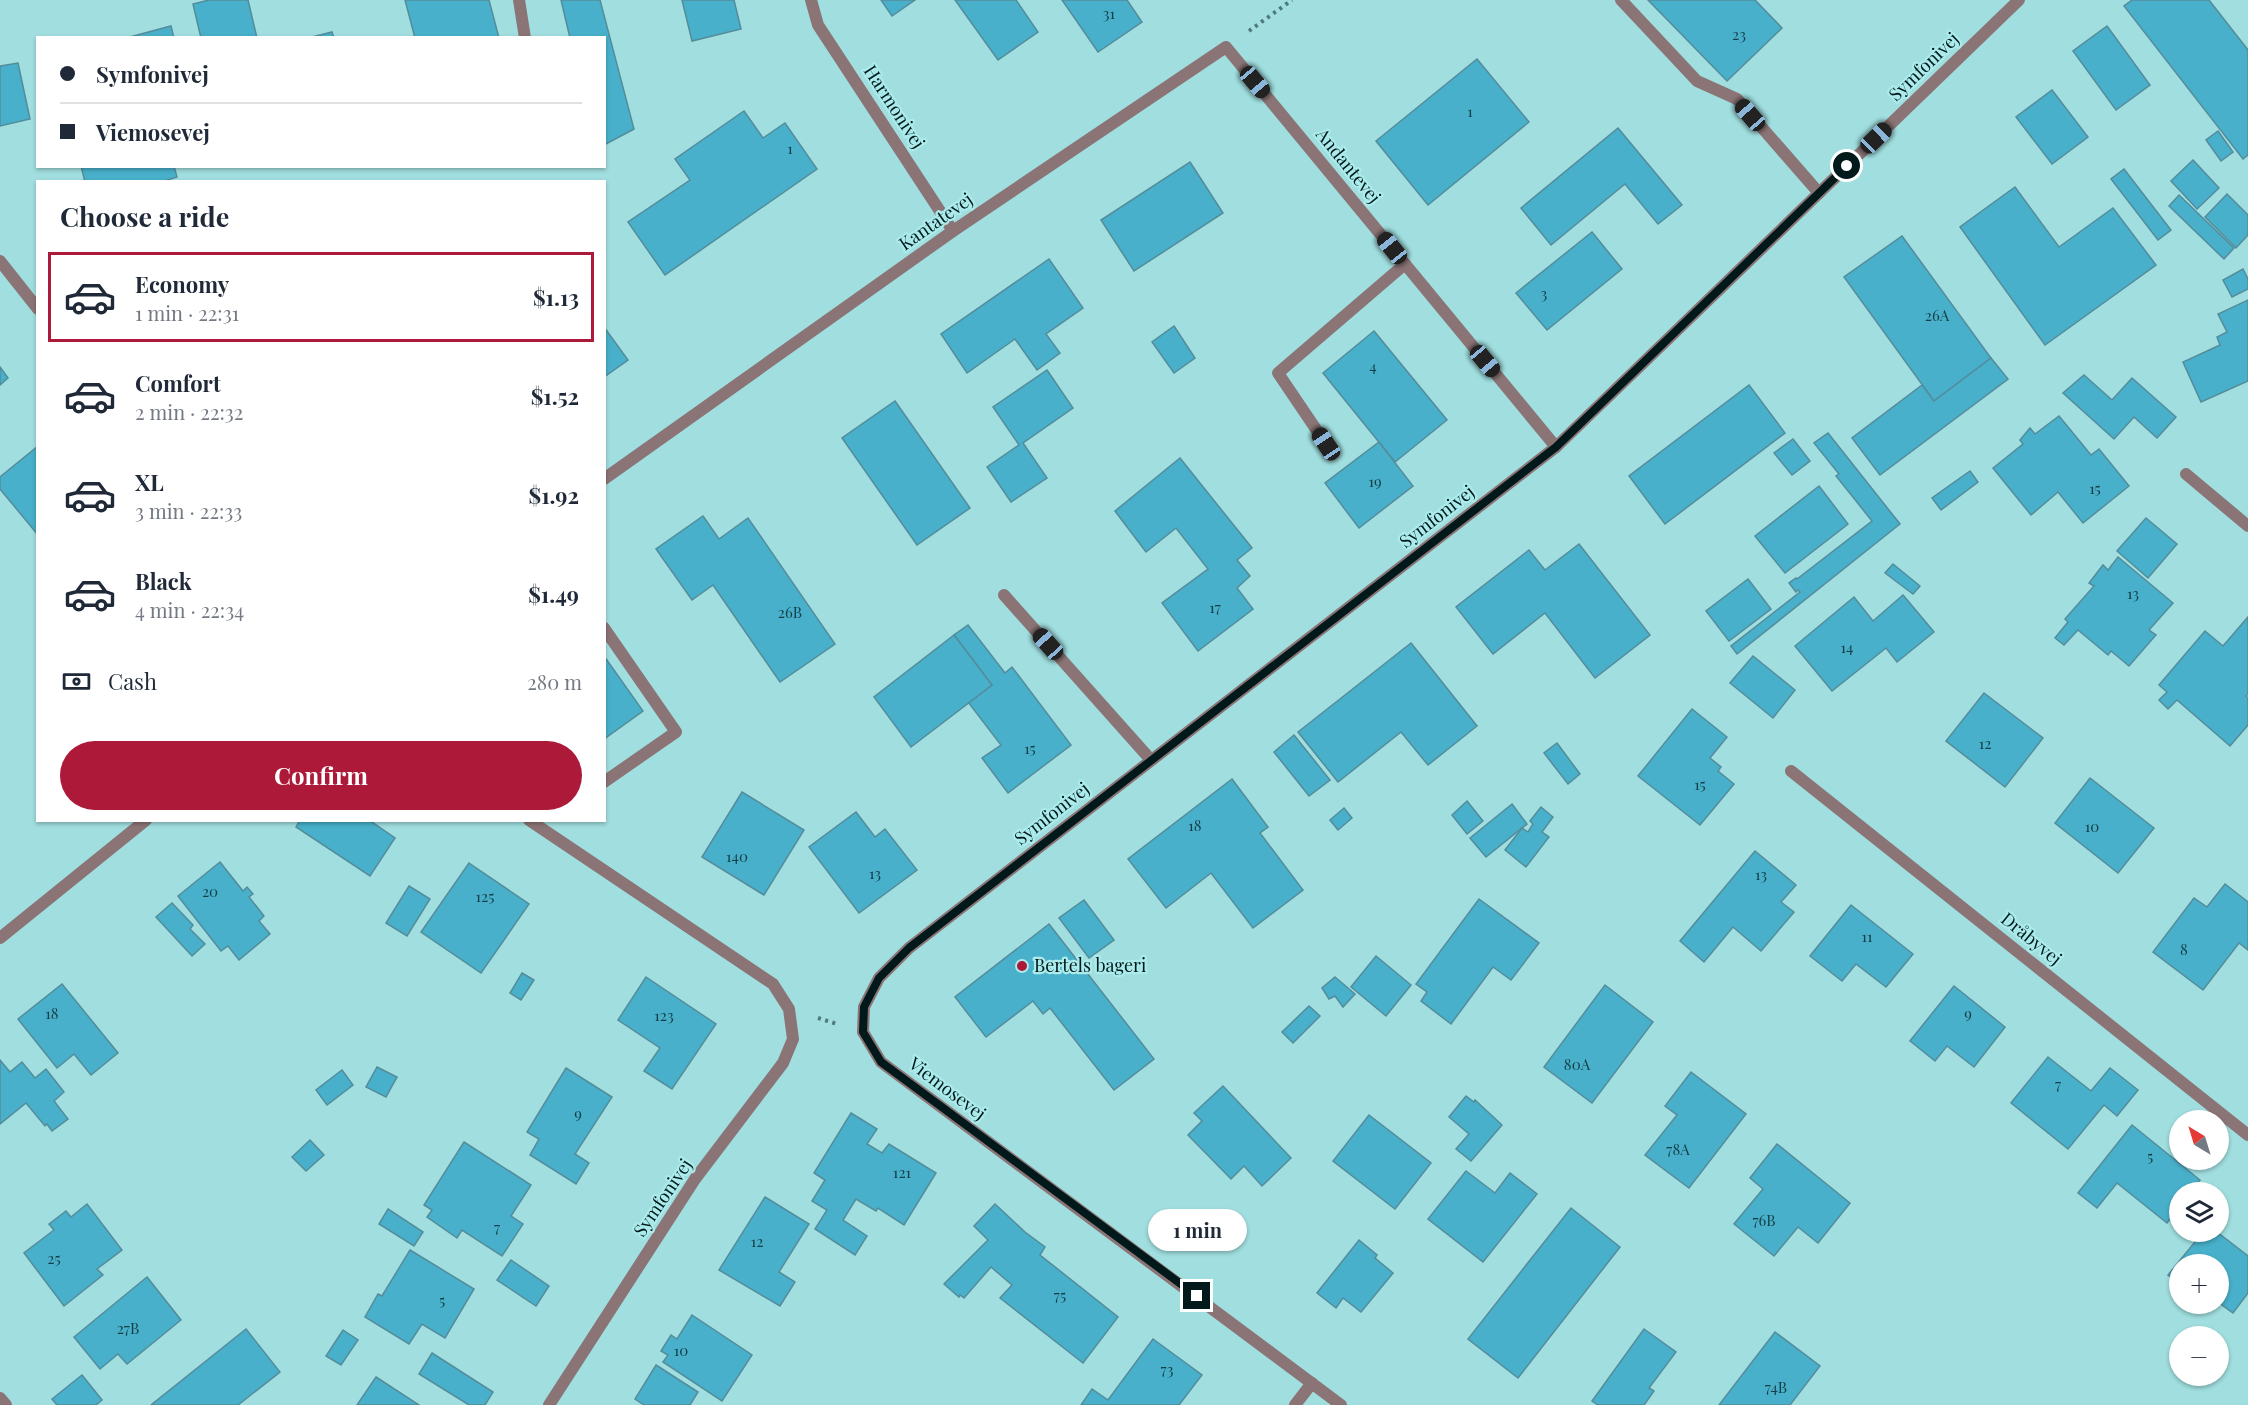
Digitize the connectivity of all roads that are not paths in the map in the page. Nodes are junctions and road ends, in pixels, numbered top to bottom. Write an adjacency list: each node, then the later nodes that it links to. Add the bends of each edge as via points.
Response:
1 (519, 0): 5 (street)
2 (811, 0): 8 (street, Harmonivej, via 818,25)
3 (1621, 0): 7 (street, via 1697,81 1737,99)
4 (2019, 0): 7 (street, Symfonivej)
5 (525, 36)
6 (1226, 47): 8 (street, Kantatevej); 10 (street, Andantevej)
7 (1819, 193): 13 (street, Symfonivej)
8 (953, 231): 15 (street, Kantatevej)
9 (0, 261): 11 (street)
10 (1405, 264): 12 (street, via 1278,373); 13 (street, Andantevej)
11 (36, 306)
12 (1326, 444)
13 (1556, 447): 19 (street, Symfonivej)
14 (2186, 474): 16 (street)
15 (606, 478)
16 (2248, 526)
17 (1004, 595): 19 (street)
18 (606, 631): 21 (street, via 676,732)
19 (1151, 760): 25 (street, Symfonivej, via 909,948 879,978 864,1007)
20 (1791, 771): 26 (street, Dråbyvej)
21 (606, 781)
22 (144, 822): 24 (street)
23 (533, 822): 30 (street, Symfonivej, via 773,984 789,1009 794,1039 783,1063 695,1179)
24 (0, 938)
25 (863, 1032): 27 (street, Viemosevej, via 881,1062)
26 (2248, 1135)
27 (1312, 1383): 31 (street); 32 (street, Viemosevej)
28 (0, 1398): 29 (street)
29 (6, 1405)
30 (549, 1405)
31 (1295, 1405)
32 (1341, 1405)

